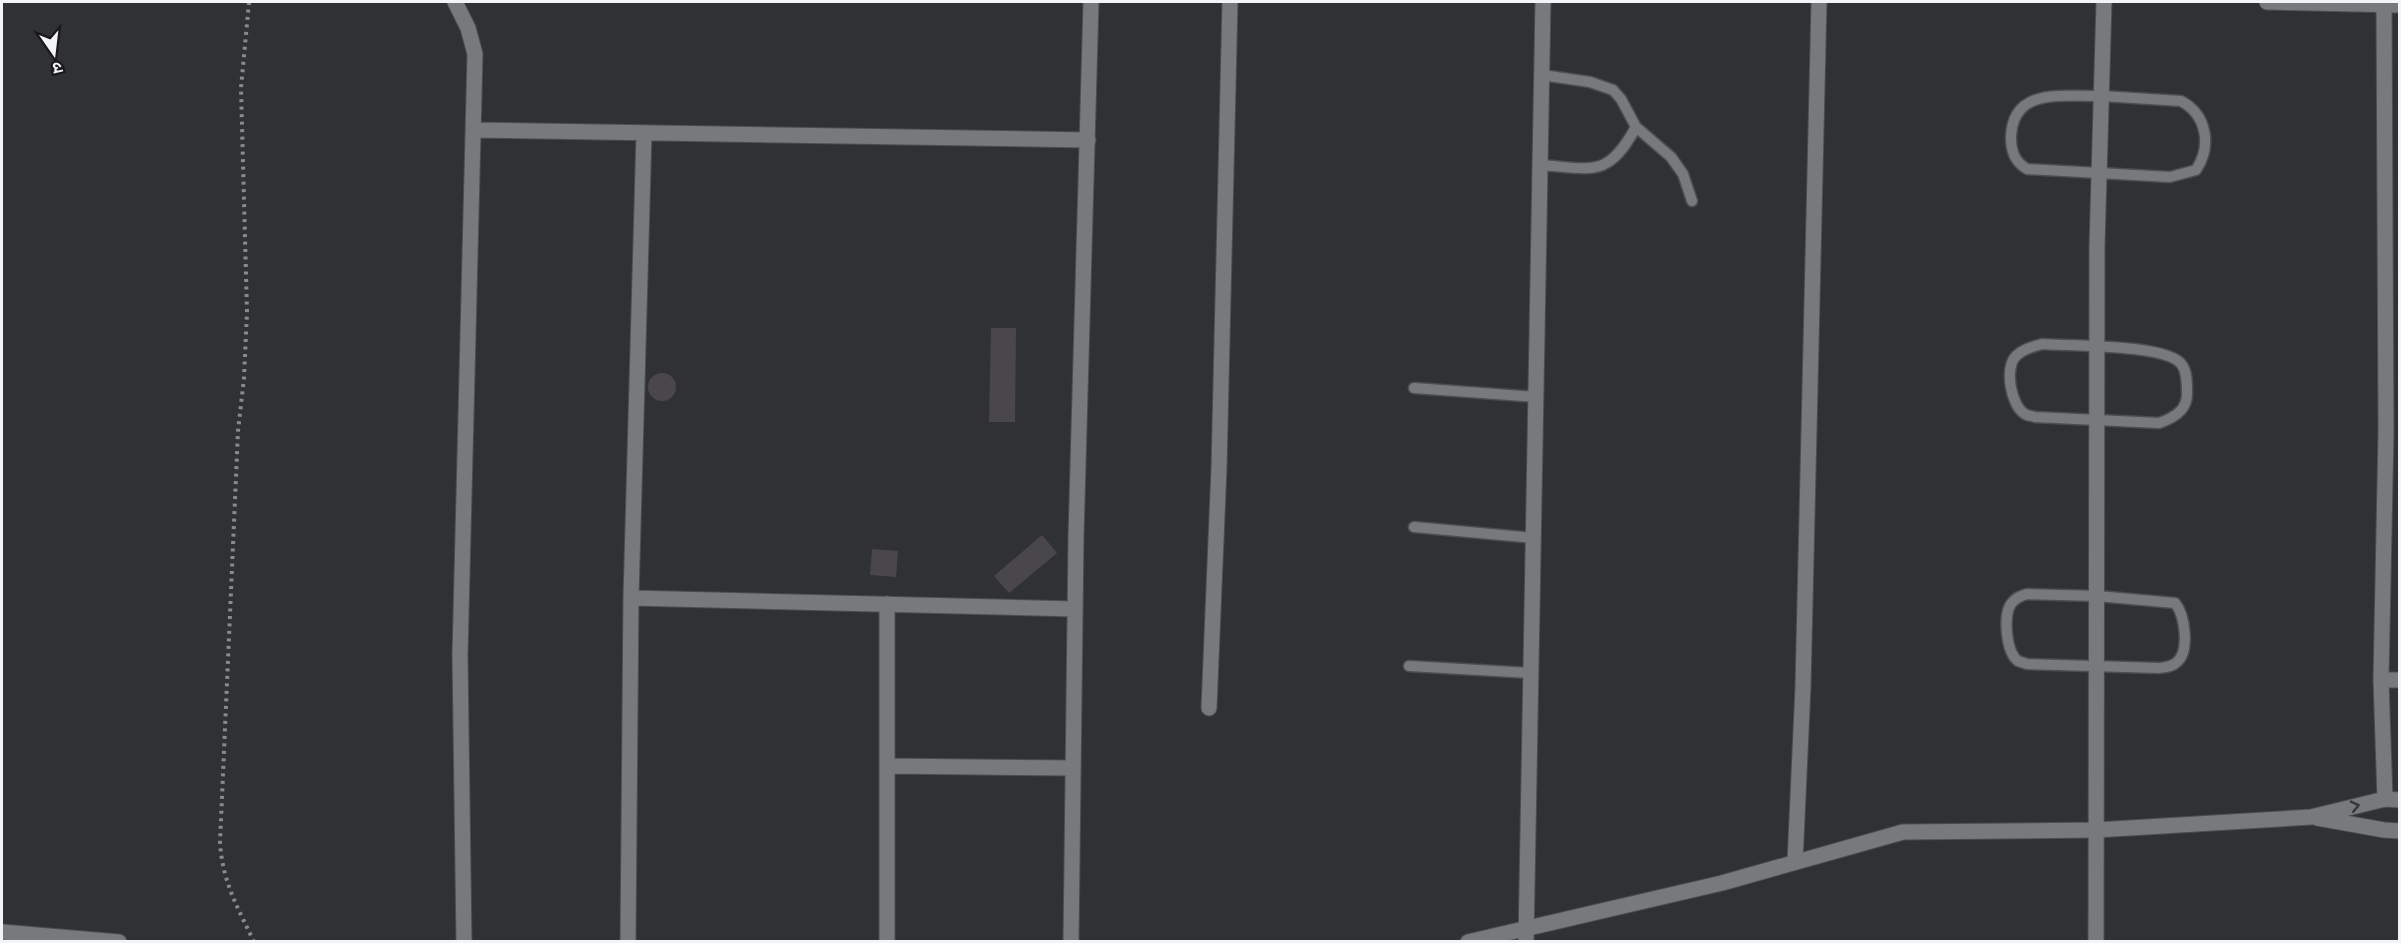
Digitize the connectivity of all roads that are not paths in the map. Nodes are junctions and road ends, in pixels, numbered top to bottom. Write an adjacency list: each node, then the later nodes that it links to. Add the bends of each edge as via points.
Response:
1 (455, 2): 13 (street, via 475,54)
2 (1091, 2): 15 (street)
3 (1230, 2): 38 (street)
4 (1544, 2): 10 (street)
5 (1819, 2): 45 (street, via 1803,687)
6 (2104, 2): 11 (street)
7 (2267, 2): 8 (street)
8 (2384, 4): 9 (street); 20 (street)
9 (2400, 5)
10 (1542, 75): 12 (lane, via 1590,82 1613,90); 16 (street)
11 (2102, 96): 17 (street); 17 (lane, via 2035,98 2016,113 2011,130 2015,158 2028,169); 17 (lane, via 2181,101 2199,115 2205,149 2196,170 2187,174 2170,177)
12 (1636, 127): 16 (lane, via 1626,146 1606,164 1587,168); 18 (lane, via 1671,158 1683,174)
13 (474, 130): 14 (street); 49 (street, via 460,655)
14 (644, 133): 15 (street); 30 (street)
15 (1088, 140): 32 (street)
16 (1541, 165): 22 (street)
17 (2099, 173): 19 (street)
18 (1692, 201)
19 (2097, 347): 23 (street); 23 (lane, via 2042,344 2026,349 2014,358 2011,383 2015,399 2026,414); 23 (lane, via 2174,356 2183,365 2187,379 2183,409 2172,418 2159,423)
20 (2392, 348): 24 (street)
21 (1414, 388): 22 (lane)
22 (1538, 397): 26 (street)
23 (2097, 420): 29 (street)
24 (2393, 432): 27 (street)
25 (1414, 527): 26 (lane)
26 (1534, 538): 35 (street)
27 (2384, 560): 28 (street); 36 (street)
28 (2400, 560)
29 (2097, 596): 34 (street); 34 (lane, via 2175,603 2184,621 2183,651 2180,661 2172,666); 34 (lane, via 2019,596 2009,606 2007,627 2010,647 2018,661)
30 (631, 598): 31 (street); 50 (street)
31 (887, 604): 32 (street); 39 (street)
32 (1075, 609): 40 (street)
33 (1409, 666): 35 (lane)
34 (2097, 668): 43 (street)
35 (1532, 673): 47 (street)
36 (2380, 680): 37 (street); 41 (street)
37 (2400, 680)
38 (1209, 708)
39 (887, 766): 40 (street); 51 (street)
40 (1073, 768): 52 (street)
41 (2392, 800): 42 (street, one-way to 41)
42 (2311, 817): 43 (street); 44 (street)
43 (2096, 830): 45 (street, via 1903,832); 54 (street)
44 (2400, 831)
45 (1795, 862): 47 (street)
46 (2, 932): 48 (street)
47 (1526, 935): 53 (street)
48 (119, 942)
49 (464, 942)
50 (628, 942)
51 (887, 942)
52 (1071, 942)
53 (1468, 942)
54 (2096, 942)

